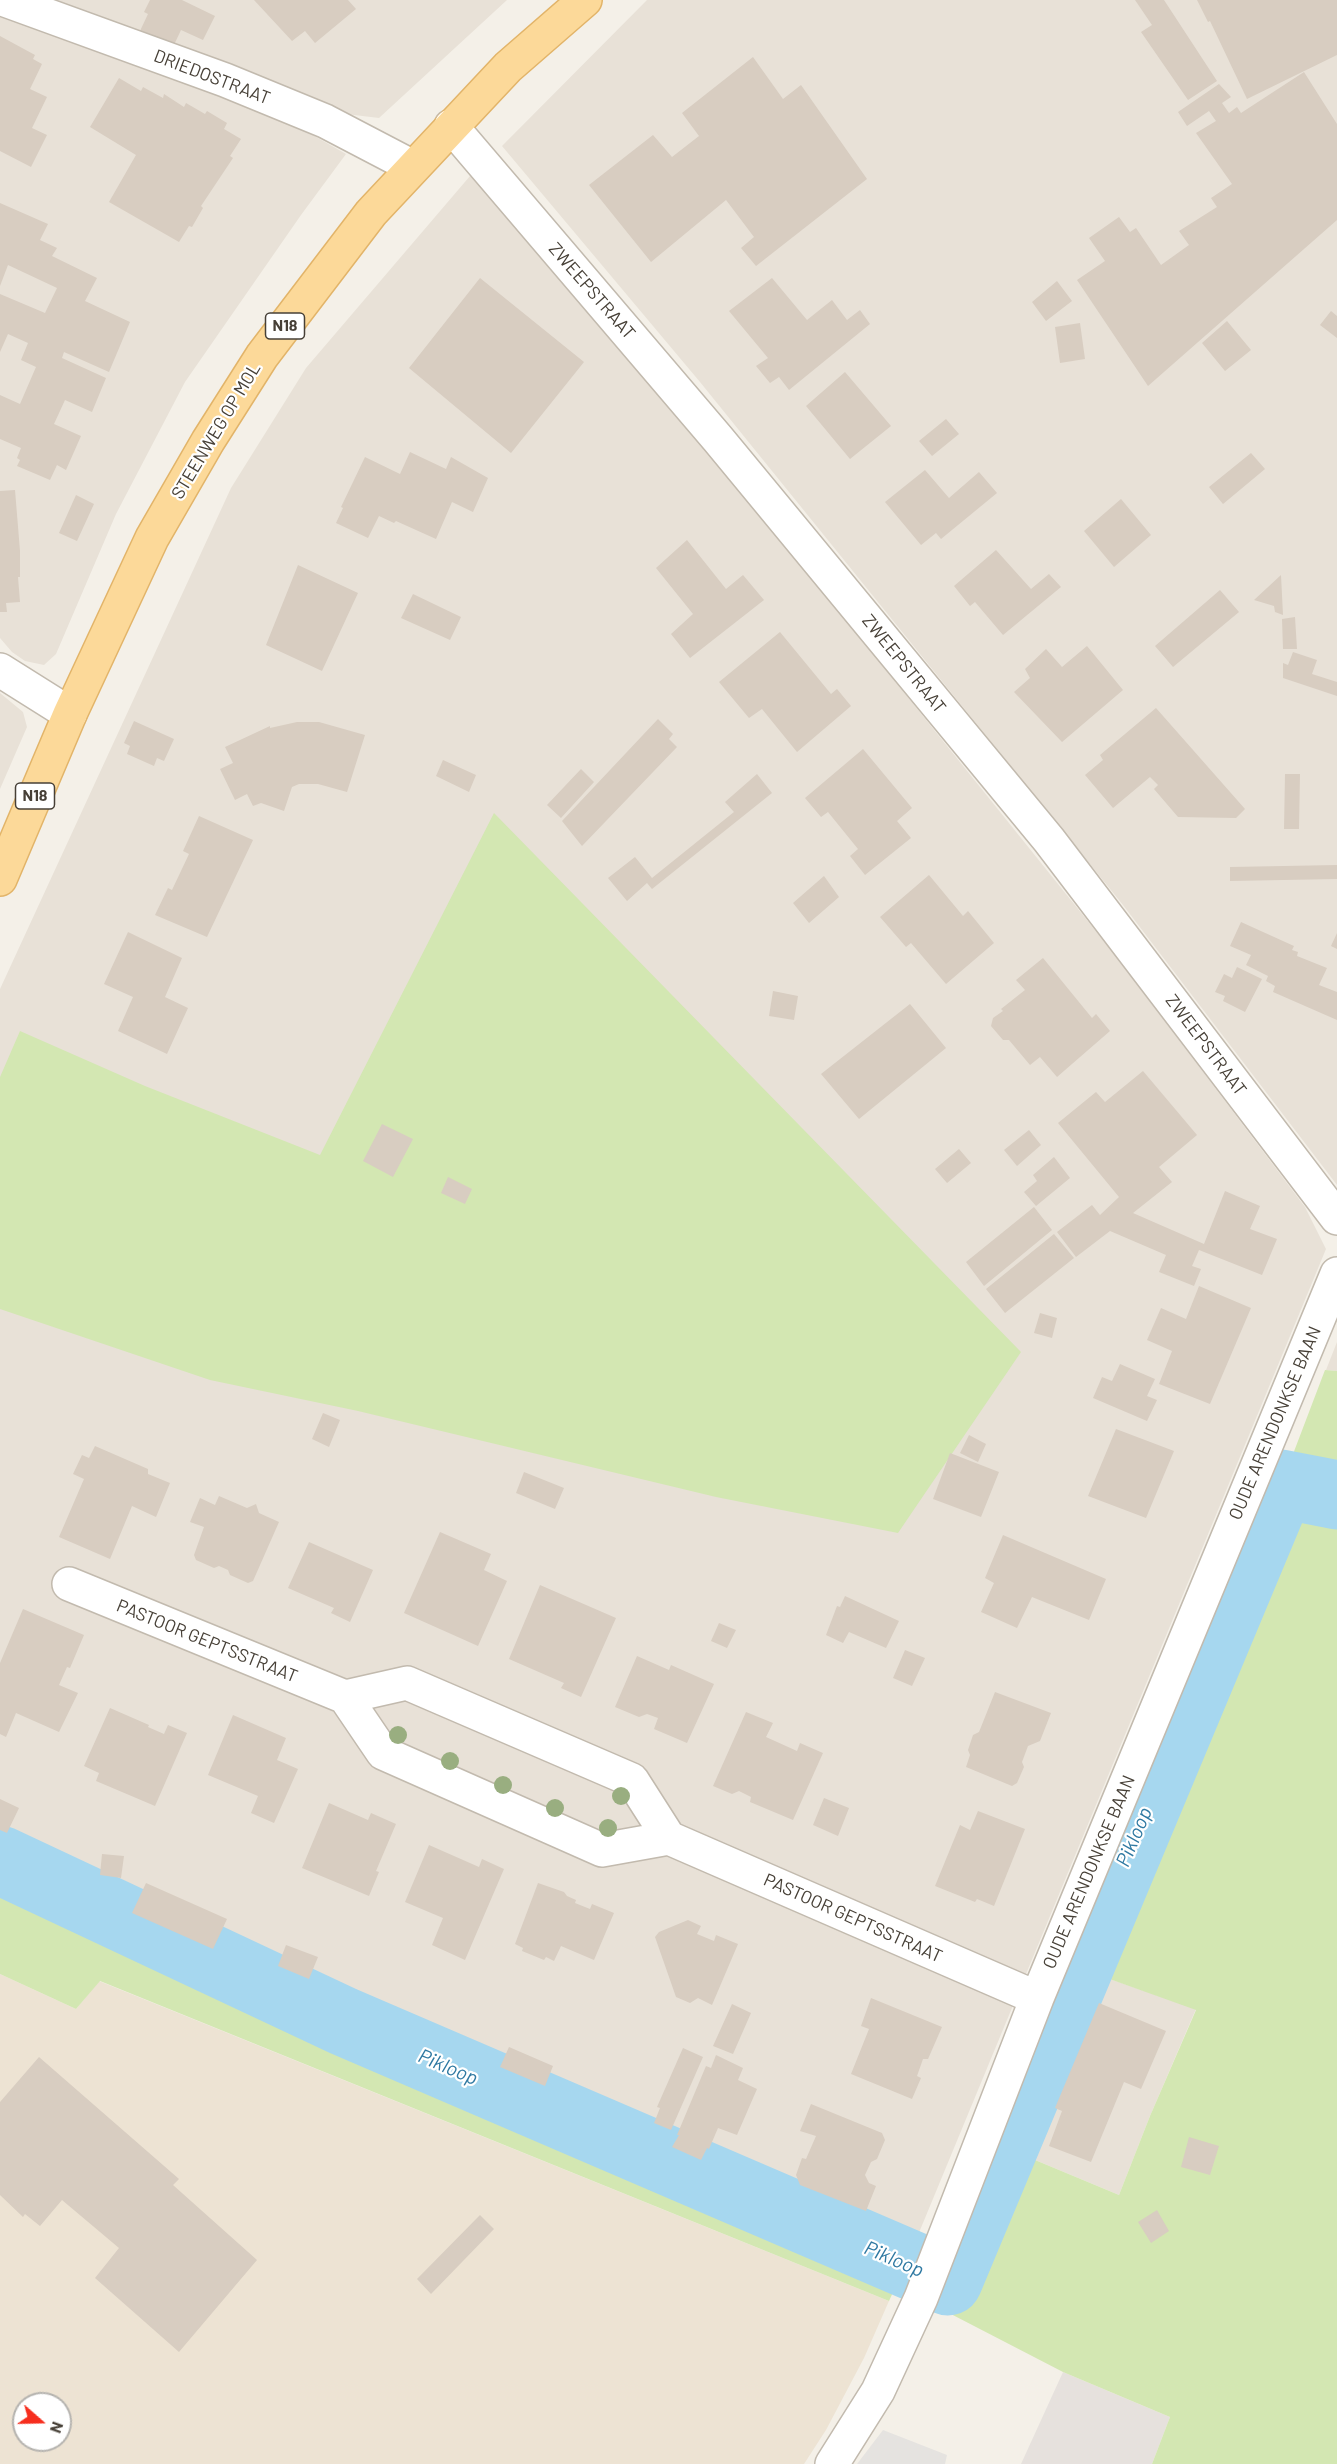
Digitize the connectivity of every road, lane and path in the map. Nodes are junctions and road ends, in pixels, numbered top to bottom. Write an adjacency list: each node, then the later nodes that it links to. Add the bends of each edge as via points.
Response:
1 (5, 0): 4 (street, DRIEDOSTRAAT, via 225,80 325,121)
2 (585, 0): 3 (main road, STEENWEG OP MOL / N18, via 508,67)
3 (451, 126): 4 (main road, STEENWEG OP MOL / N18); 8 (street, ZWEEPSTRAAT, via 718,439 1049,840)
4 (413, 167): 6 (main road, STEENWEG OP MOL / N18, via 326,269 262,356 208,441 152,538)
5 (0, 670): 6 (street)
6 (70, 714): 7 (main road, STEENWEG OP MOL / N18)
7 (0, 879)
8 (1337, 1218)
9 (1337, 1274): 13 (street, OUDE ARENDONKSE BAAN)
10 (69, 1584): 11 (street, PASTOOR GEPTSSTRAAT)
11 (345, 1697): 12 (street, via 383,1753 602,1850); 12 (street, via 407,1683 632,1780)
12 (669, 1838): 13 (street, PASTOOR GEPTSSTRAAT)
13 (1036, 1998): 14 (street, OUDE ARENDONKSE BAAN, via 921,2298 878,2391)
14 (832, 2464)

